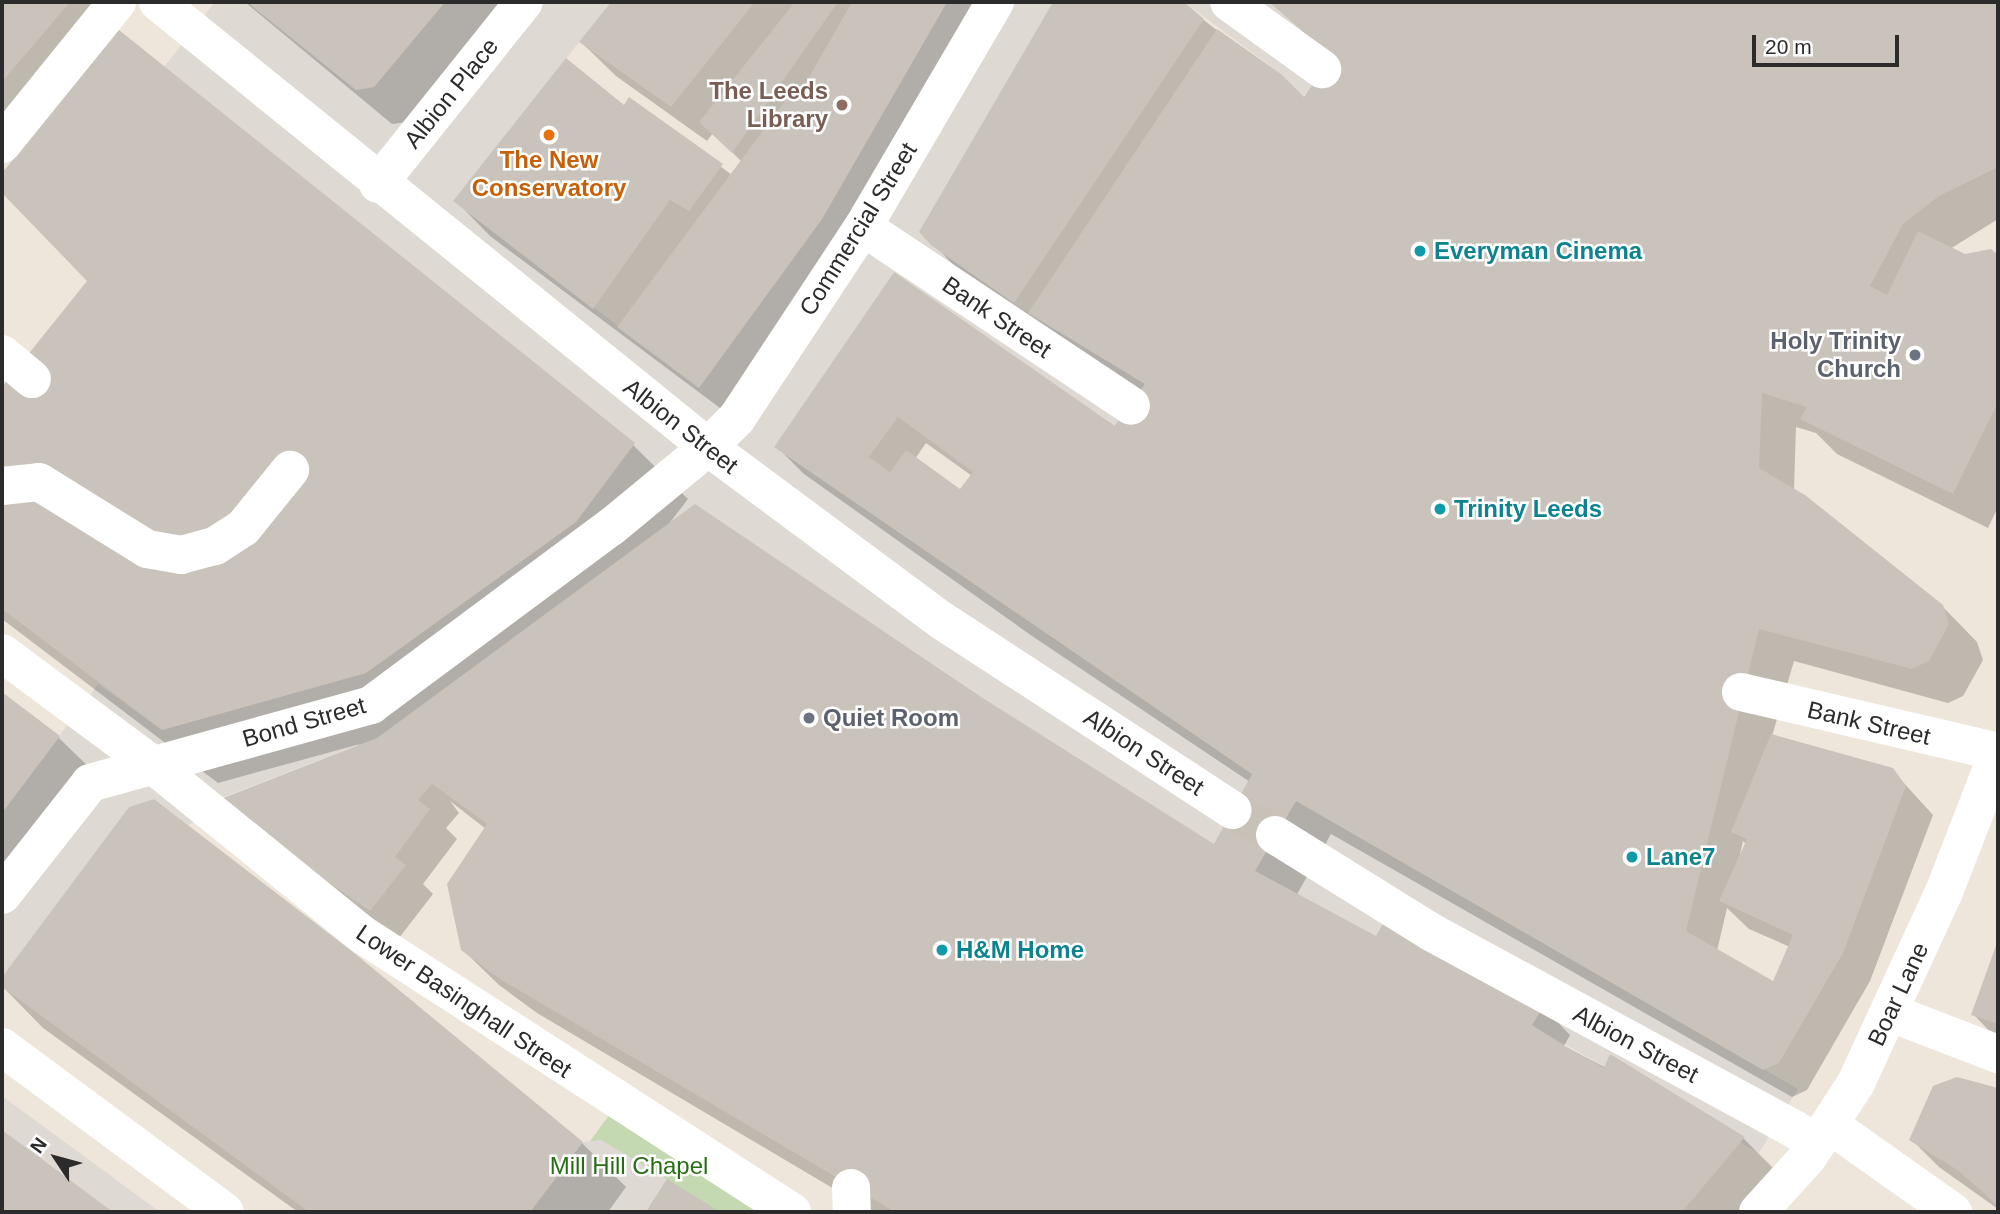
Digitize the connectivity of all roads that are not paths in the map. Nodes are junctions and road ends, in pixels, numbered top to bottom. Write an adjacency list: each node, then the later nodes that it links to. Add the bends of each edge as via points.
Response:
1 (117, 2): 7 (street)
2 (158, 2): 8 (street, Albion Street)
3 (524, 2): 8 (street, Albion Place)
4 (995, 2): 9 (street, Commercial Street)
5 (1229, 2): 6 (street)
6 (1322, 69)
7 (2, 144)
8 (378, 184): 13 (street, Albion Street)
9 (863, 227): 12 (street, Bank Street); 13 (street, Commercial Street, via 737,418)
10 (2, 354): 11 (street)
11 (32, 379)
12 (1131, 406)
13 (708, 447): 19 (street, Bond Street, via 611,527 371,705); 21 (street, Albion Street, via 941,620)
14 (290, 470): 15 (street, via 243,527 215,546 181,555 147,549 38,482)
15 (2, 485)
16 (2, 653): 19 (street, Lower Basinghall Street)
17 (1741, 692): 18 (street, Bank Street)
18 (1998, 753): 20 (street, Boar Lane)
19 (153, 765): 23 (street, Bond Street, via 90,782); 29 (street, Lower Basinghall Street, via 374,942)
20 (1990, 799): 24 (street, Boar Lane)
21 (1232, 810)
22 (1275, 835): 27 (street, Albion Street, via 1430,932)
23 (2, 895)
24 (1891, 1013): 26 (street); 27 (street, Boar Lane)
25 (2, 1047): 28 (street)
26 (1998, 1054)
27 (1824, 1134): 30 (street, Boar Lane); 31 (street, Albion Street)
28 (225, 1212)
29 (792, 1212)
30 (1758, 1212)
31 (1952, 1212)

